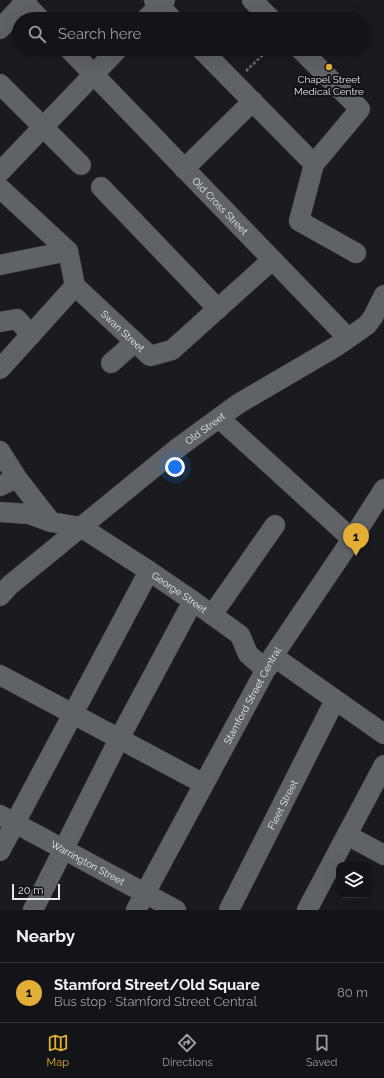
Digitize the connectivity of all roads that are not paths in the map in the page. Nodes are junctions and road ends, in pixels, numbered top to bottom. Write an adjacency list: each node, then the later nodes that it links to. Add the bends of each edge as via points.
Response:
1 (252, 0): 5 (street)
2 (25, 1): 3 (street); 4 (street)
3 (15, 12)
4 (34, 12)
5 (264, 12)
6 (12, 16): 7 (street)
7 (0, 29)
8 (76, 56): 12 (street, Old Cross Street)
9 (111, 56): 12 (street)
10 (209, 56): 14 (street)
11 (307, 56): 16 (street, via 360,109)
12 (93, 74): 15 (street); 18 (street, Old Cross Street)
13 (0, 84): 15 (street)
14 (253, 101): 16 (street); 18 (street)
15 (43, 127): 17 (street); 19 (street)
16 (314, 164): 23 (street, via 299,221)
17 (81, 165)
18 (184, 169): 24 (street, Old Cross Street)
19 (0, 172)
20 (101, 187): 28 (street)
21 (0, 188): 22 (street)
22 (68, 251): 25 (street); 26 (street)
23 (356, 253)
24 (272, 260): 28 (street, Swan Street); 32 (street, Old Cross Street)
25 (0, 265)
26 (75, 286): 31 (street); 33 (street, Swan Street)
27 (384, 295): 29 (street, Old Street)
28 (218, 309): 33 (street, Swan Street, via 172,350 150,356)
29 (379, 317): 32 (street, Old Street)
30 (0, 322): 31 (street, via 18,319)
31 (35, 331): 35 (street)
32 (348, 338): 36 (street, Old Street)
33 (135, 342): 34 (street)
34 (111, 363)
35 (0, 369)
36 (219, 418): 43 (street, Old Street, via 179,447); 44 (street)
37 (0, 451): 38 (street)
38 (8, 482): 41 (street)
39 (384, 489): 44 (street, Stamford Street Central)
40 (0, 512): 41 (street, via 29,514)
41 (52, 522): 43 (street)
42 (275, 525): 48 (street)
43 (81, 527): 45 (street, George Street); 46 (street, Old Street)
44 (352, 539): 49 (street, Stamford Street Central)
45 (149, 571): 47 (street, George Street); 52 (street)
46 (0, 596)
47 (193, 601): 48 (street, George Street); 54 (street)
48 (212, 615): 49 (street, George Street, via 240,636 248,654 258,663)
49 (271, 662): 51 (street, George Street); 56 (street, Stamford Street Central)
50 (0, 675): 52 (street)
51 (335, 700): 53 (street, George Street); 65 (street, Fleet Street)
52 (72, 714): 54 (street); 57 (street)
53 (384, 734)
54 (119, 738): 56 (street); 59 (street)
55 (384, 765): 58 (street)
56 (204, 784): 62 (street, Stamford Street Central)
57 (7, 819): 59 (street, Warrington Street); 60 (street)
58 (347, 835): 61 (street); 66 (street)
59 (64, 849): 62 (street, Warrington Street); 63 (street)
60 (0, 851)
61 (384, 855)
62 (140, 902): 64 (street, Warrington Street)
63 (33, 910)
64 (176, 910)
65 (229, 910)
66 (307, 910)

